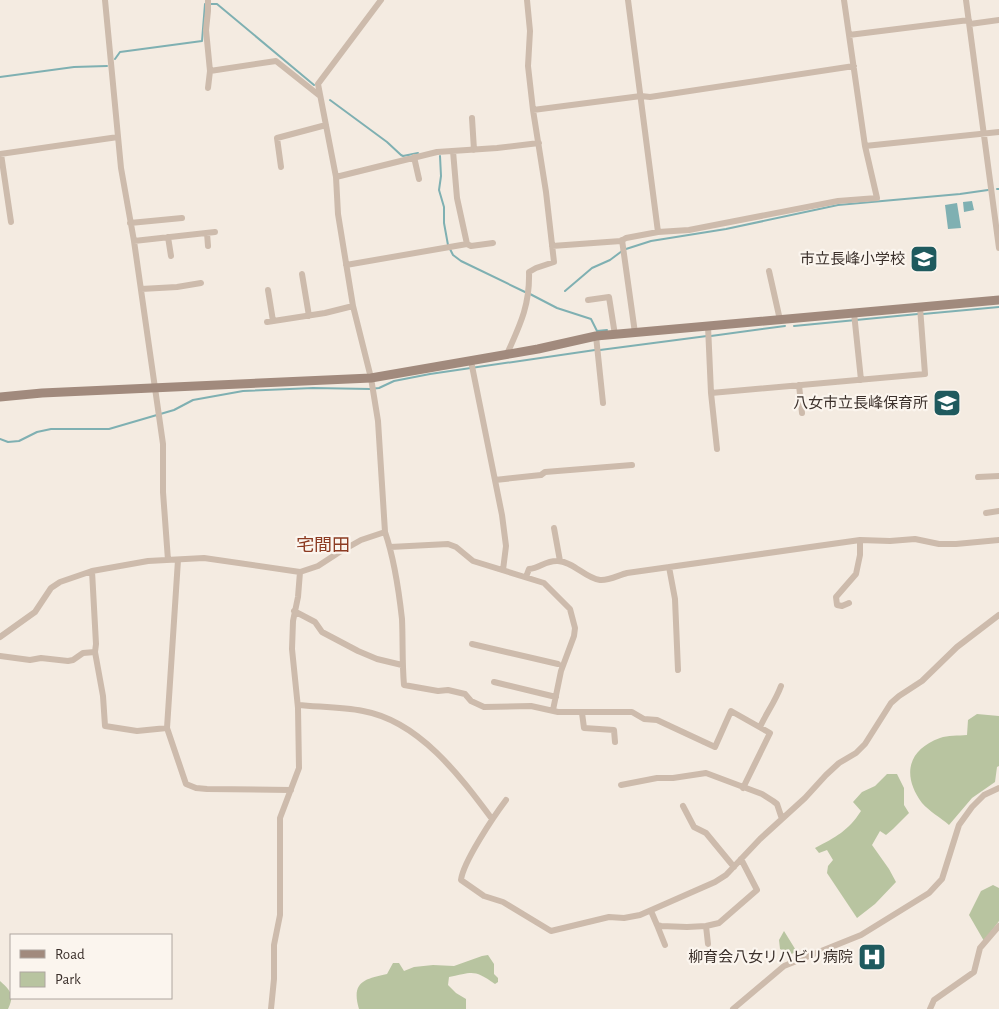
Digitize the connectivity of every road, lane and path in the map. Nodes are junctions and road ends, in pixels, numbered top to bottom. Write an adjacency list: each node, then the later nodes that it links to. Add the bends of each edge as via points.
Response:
1 (105, 0): 21 (street)
2 (208, 0): 12 (street, via 206,30)
3 (382, 0): 14 (street, via 318,84)
4 (527, 0): 16 (street, via 530,32 528,66)
5 (628, 0): 15 (street)
6 (844, 0): 10 (street)
7 (966, 0): 9 (street)
8 (999, 20): 9 (street)
9 (970, 22): 10 (street); 20 (street)
10 (849, 35): 11 (street)
11 (854, 66): 15 (street); 23 (street)
12 (210, 71): 13 (street); 14 (street, via 276,61)
13 (208, 88)
14 (320, 96): 18 (street)
15 (641, 96): 16 (street); 35 (street)
16 (533, 110): 22 (street)
17 (472, 118): 24 (street)
18 (326, 125): 28 (street, via 277,138); 29 (street)
19 (999, 132): 20 (street)
20 (985, 133): 23 (street); 44 (street)
21 (118, 137): 26 (street); 33 (street)
22 (539, 142): 24 (street); 43 (street)
23 (865, 146): 35 (street, via 877,198 838,201 689,230)
24 (474, 150): 25 (street)
25 (453, 151): 27 (street); 41 (street, via 457,198)
26 (0, 154): 32 (street)
27 (414, 157): 29 (street); 30 (street)
28 (281, 167)
29 (336, 177): 46 (street)
30 (419, 179)
31 (182, 218): 33 (street)
32 (11, 222)
33 (130, 223): 39 (street)
34 (215, 232): 36 (street)
35 (658, 232): 38 (street)
36 (207, 233): 37 (street); 42 (street)
37 (168, 237): 39 (street); 45 (street)
38 (622, 240): 43 (street); 60 (street)
39 (134, 242): 50 (street)
40 (494, 242): 41 (street)
41 (467, 244): 46 (street)
42 (208, 246)
43 (552, 246): 63 (street, via 554,262 529,272 530,292 521,324)
44 (999, 248)
45 (171, 256)
46 (346, 265): 54 (street)
47 (769, 271): 58 (street)
48 (302, 274): 57 (street)
49 (201, 283): 50 (street)
50 (141, 289): 68 (street)
51 (267, 295): 57 (street, via 270,322)
52 (588, 300): 61 (street, via 609,297)
53 (999, 300): 55 (street)
54 (353, 306): 57 (street); 66 (street)
55 (920, 307): 56 (street); 65 (street, via 925,374)
56 (854, 313): 58 (street); 65 (street)
57 (309, 316)
58 (780, 320): 59 (street)
59 (708, 326): 60 (street); 69 (street)
60 (635, 333): 61 (street)
61 (615, 335): 62 (street)
62 (596, 336): 63 (street); 71 (street)
63 (507, 354): 64 (street)
64 (471, 361): 66 (street); 77 (street)
65 (860, 380): 67 (street)
66 (372, 381): 68 (street); 81 (street, via 378,421)
67 (799, 386): 69 (street); 72 (street)
68 (154, 388): 70 (street, via 42,392); 85 (street, via 163,444)
69 (711, 393): 73 (street)
70 (0, 397)
71 (603, 402)
72 (802, 412)
73 (717, 449)
74 (632, 465): 77 (street, via 545,472)
75 (999, 476): 76 (street)
76 (978, 477)
77 (495, 480): 89 (street, via 506,546)
78 (999, 511): 79 (street)
79 (986, 513)
80 (554, 528): 87 (street)
81 (385, 532): 84 (street); 91 (street, via 361,540 318,566)
82 (860, 540): 83 (street, via 915,539 956,544); 88 (street); 93 (street, via 856,574 836,597 837,605)
83 (999, 540)
84 (390, 547): 89 (street, via 448,544 473,561); 101 (street, via 402,619)
85 (168, 560): 86 (street); 90 (street)
86 (178, 560): 91 (street, via 204,558); 110 (street)
87 (560, 561): 88 (street, via 600,580); 92 (street, via 547,561 538,568 529,569)
88 (669, 567): 102 (street, via 675,599)
89 (503, 570): 92 (street)
90 (92, 571): 96 (street, via 51,588 34,612); 98 (street)
91 (300, 572): 94 (street)
92 (526, 577): 105 (street, via 544,583 560,598 570,609 575,628)
93 (849, 603)
94 (294, 611): 101 (street, via 314,622 322,632 358,651); 106 (street, via 292,649)
95 (999, 615): 119 (street, via 957,647 922,681 891,703 865,744 839,763)
96 (0, 637)
97 (472, 644): 100 (street)
98 (94, 652): 99 (street, via 83,653 68,661); 110 (street, via 105,726 136,730)
99 (0, 656)
100 (558, 664)
101 (402, 665): 107 (street, via 404,685 465,694 484,707 531,706)
102 (678, 670)
103 (494, 682): 105 (street)
104 (781, 686): 109 (street)
105 (556, 697): 107 (street)
106 (298, 705): 115 (street, via 298,768); 118 (street, via 363,711 393,720 439,753)
107 (553, 710): 108 (street)
108 (582, 713): 109 (street, via 632,712 715,747 731,711); 111 (street, via 584,728 614,730)
109 (760, 727): 113 (street, via 770,733)
110 (166, 728): 115 (street, via 186,784 207,789)
111 (615, 742)
112 (621, 785): 113 (street, via 706,773)
113 (744, 788): 119 (street, via 777,804)
114 (999, 788): 131 (street, via 984,795 959,824 942,879 929,893 861,935 784,966)
115 (291, 790): 130 (street, via 280,818 280,915 274,945)
116 (506, 800): 118 (street)
117 (683, 806): 121 (street, via 694,827 706,832)
118 (492, 819): 126 (street, via 461,880 484,896 503,902 552,931)
119 (782, 819): 120 (street)
120 (741, 859): 121 (street); 124 (street, via 757,890 718,923)
121 (734, 867): 122 (street, via 715,882)
122 (651, 911): 123 (street); 126 (street)
123 (657, 925): 124 (street); 129 (street)
124 (706, 926): 128 (street)
125 (999, 926): 132 (street, via 980,948 974,972 934,1000)
126 (566, 928): 127 (street)
127 (567, 937)
128 (708, 944)
129 (665, 945)
130 (271, 1009)
131 (733, 1009)
132 (930, 1009)

